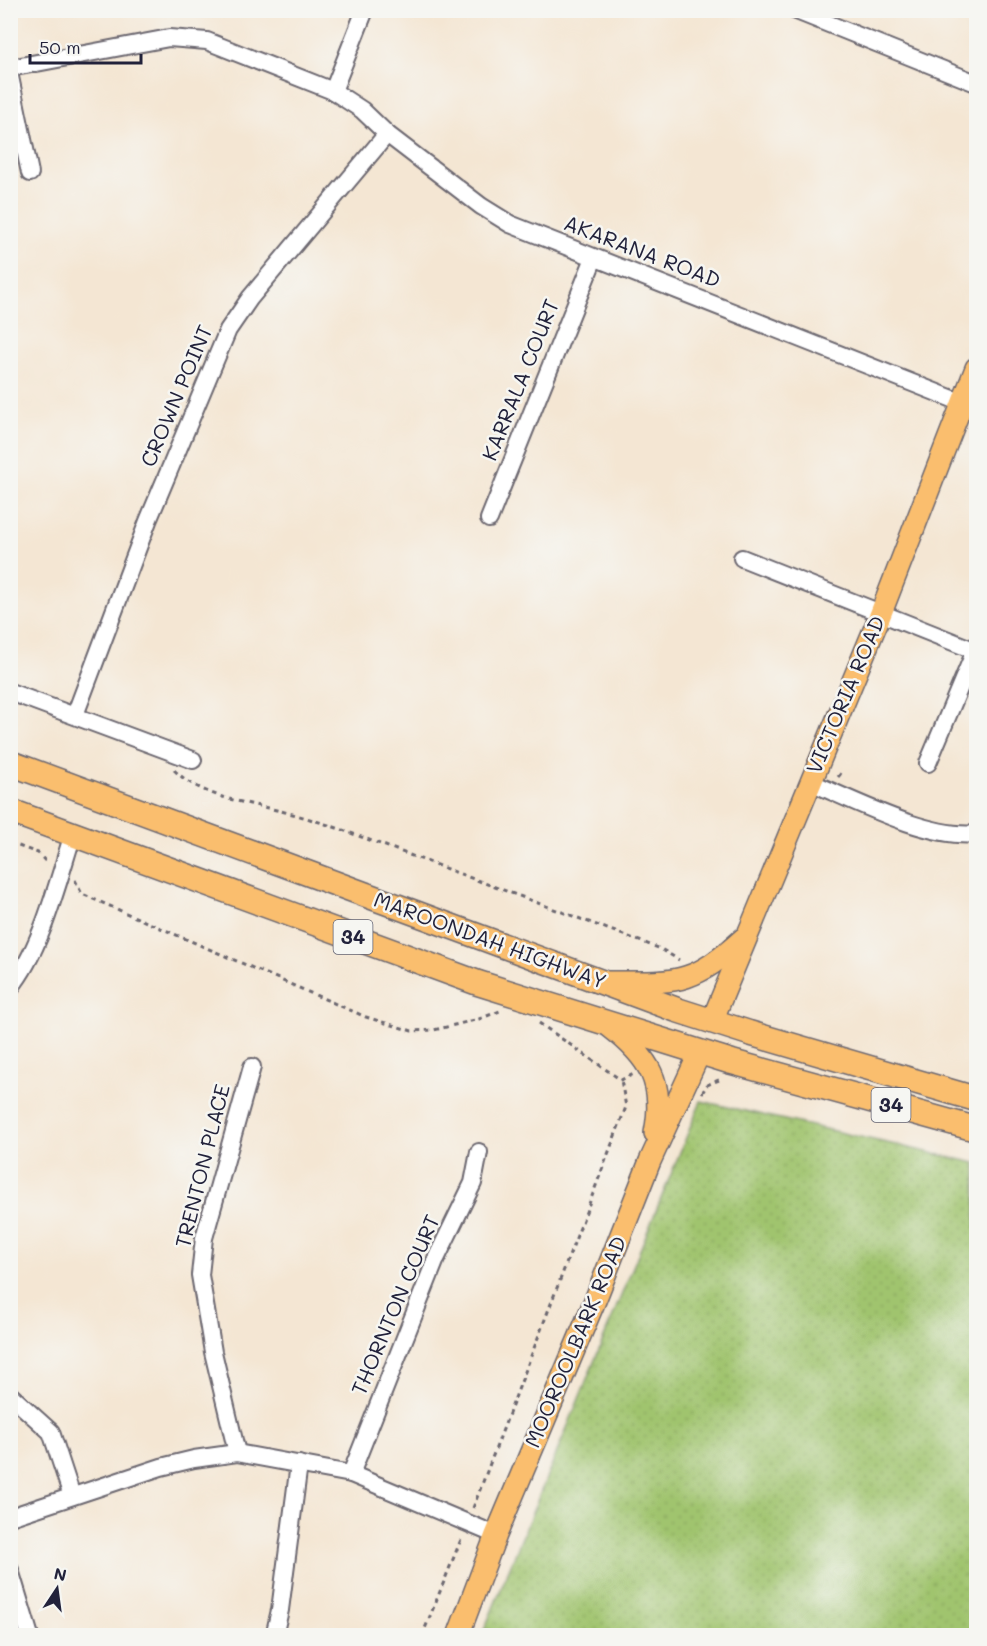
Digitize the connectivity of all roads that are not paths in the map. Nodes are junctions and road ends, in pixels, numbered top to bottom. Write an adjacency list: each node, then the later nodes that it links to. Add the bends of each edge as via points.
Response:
1 (365, 10): 6 (street)
2 (794, 10): 5 (street)
3 (10, 68): 6 (street, AKARANA ROAD, via 169,38 207,41)
4 (10, 77): 8 (street)
5 (976, 83)
6 (333, 91): 7 (street, AKARANA ROAD, via 362,110)
7 (387, 134): 9 (street, AKARANA ROAD, via 510,224); 17 (street, CROWN POINT, via 250,298 228,330 148,521)
8 (30, 173)
9 (594, 258): 11 (street, AKARANA ROAD); 12 (street, KARRALA COURT)
10 (976, 368): 11 (main road, VICTORIA ROAD)
11 (963, 403): 14 (main road, VICTORIA ROAD)
12 (489, 519)
13 (742, 558): 14 (street)
14 (880, 613): 15 (street); 21 (main road, VICTORIA ROAD)
15 (976, 651): 20 (street)
16 (10, 692): 17 (street)
17 (75, 715): 18 (street)
18 (193, 760)
19 (10, 763): 26 (highway, MAROONDAH HIGHWAY / 34)
20 (928, 763)
21 (810, 782): 24 (street, via 908,823 962,835); 25 (main road, VICTORIA ROAD)
22 (10, 811): 23 (highway, MAROONDAH HIGHWAY / 34)
23 (73, 834): 27 (street, via 27,965); 29 (highway, MAROONDAH HIGHWAY / 34, via 478,983)
24 (976, 834)
25 (749, 934): 26 (main road, via 724,957 690,978 671,982); 28 (main road, VICTORIA ROAD)
26 (599, 981): 28 (highway, MAROONDAH HIGHWAY / 34)
27 (11, 986)
28 (712, 1021): 30 (highway); 32 (highway, MAROONDAH HIGHWAY / 34)
29 (604, 1022): 30 (highway, MAROONDAH HIGHWAY / 34); 35 (main road, via 631,1043 654,1076 659,1103)
30 (700, 1052): 33 (highway, MAROONDAH HIGHWAY / 34); 35 (main road, MOOROOLBARK ROAD)
31 (252, 1067): 37 (street, TRENTON PLACE, via 204,1238 200,1275)
32 (976, 1099)
33 (976, 1129)
34 (478, 1152): 39 (street, THORNTON COURT, via 473,1183 436,1260)
35 (650, 1161): 42 (main road, MOOROOLBARK ROAD)
36 (10, 1395): 40 (street, via 51,1432)
37 (237, 1453): 38 (street); 40 (street, via 194,1459)
38 (299, 1464): 39 (street); 45 (street)
39 (351, 1474): 42 (street)
40 (72, 1496): 41 (street)
41 (10, 1516)
42 (496, 1535): 46 (main road, MOOROOLBARK ROAD)
43 (10, 1570): 44 (street)
44 (30, 1635)
45 (274, 1635)
46 (458, 1635)

